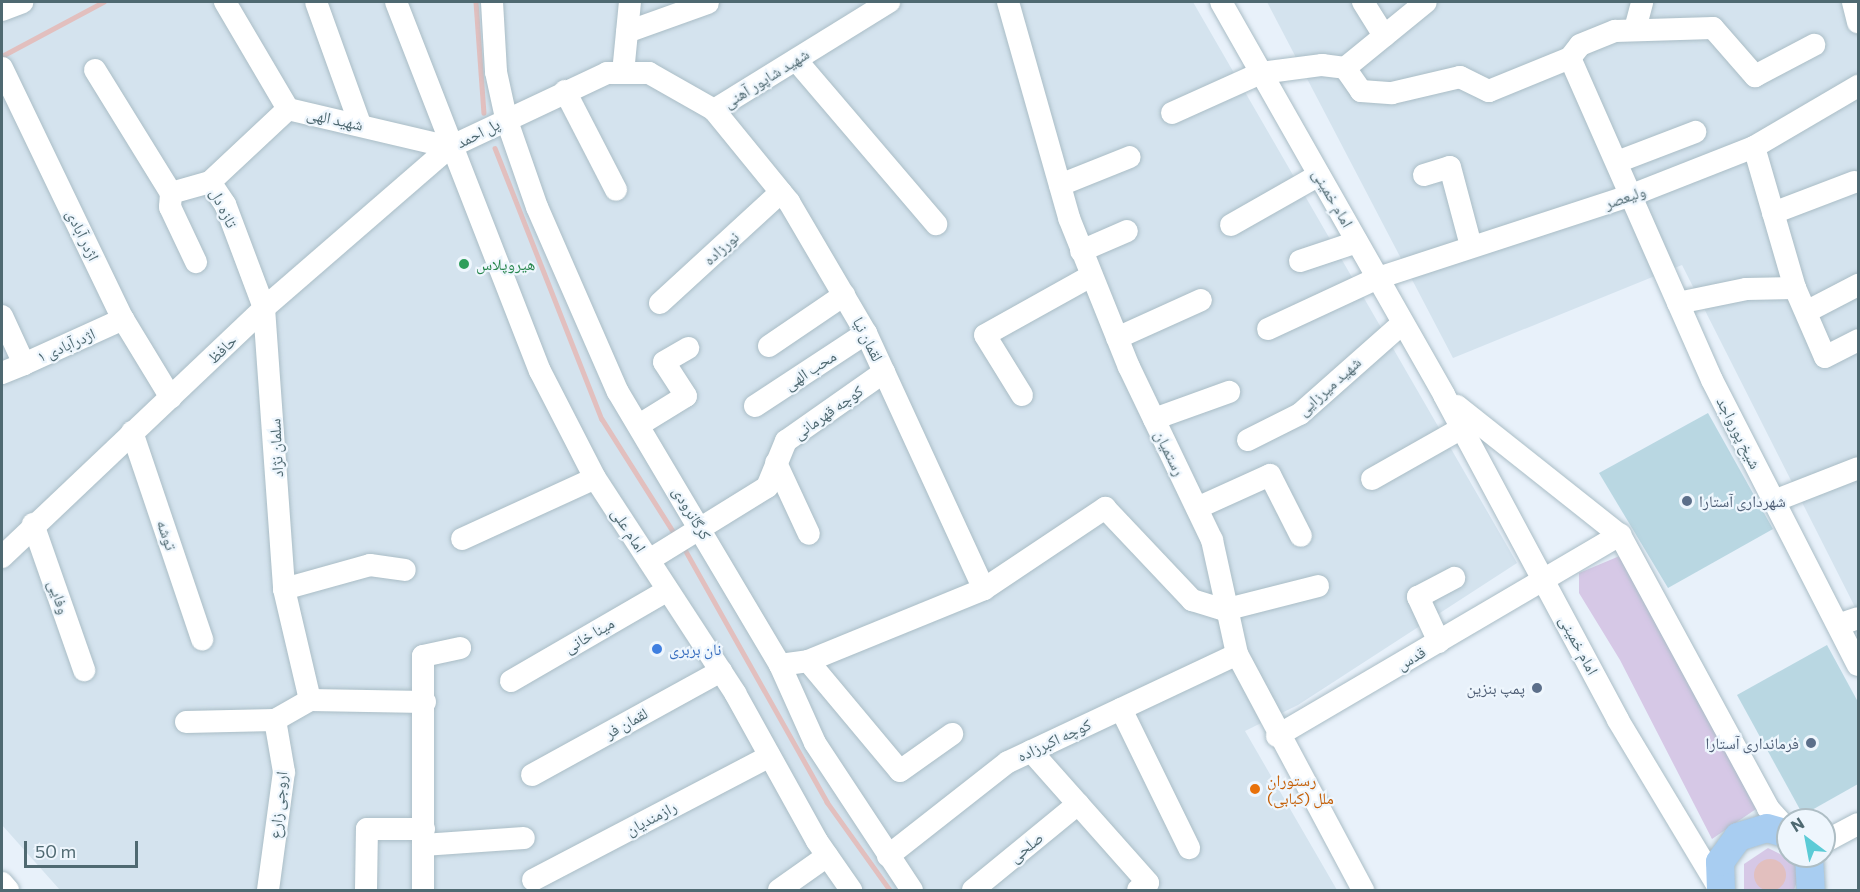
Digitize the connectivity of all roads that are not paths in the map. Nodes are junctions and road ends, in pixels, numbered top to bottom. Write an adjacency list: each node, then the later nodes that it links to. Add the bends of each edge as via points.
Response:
1 (23, 2): 15 (street)
2 (225, 2): 31 (street)
3 (316, 2): 35 (street)
4 (396, 2): 37 (street, امام علی)
5 (492, 2): 34 (street, کرگانرودی, via 496,72)
6 (630, 2): 19 (street)
7 (889, 2): 16 (street, شهید شاپور آهنی)
8 (1008, 2): 45 (street, رستمیان)
9 (1221, 2): 28 (street, امام خمینی)
10 (1363, 2): 20 (street)
11 (1426, 2): 20 (street)
12 (1642, 2): 18 (street)
13 (1853, 2): 17 (street)
14 (708, 3): 19 (street)
15 (2, 10)
16 (860, 10): 23 (street, شهید شاپور آهنی)
17 (1858, 22)
18 (1635, 28): 21 (street, via 1718,30 1751,76); 22 (street, via 1580,45)
19 (627, 32): 27 (street)
20 (1384, 36): 25 (street)
21 (1814, 45)
22 (1570, 58): 25 (street, via 1489,91 1460,77 1392,93 1361,91); 40 (street, شیخ پورواجد)
23 (796, 60): 32 (street, شهید شاپور آهنی); 51 (street)
24 (2, 68): 70 (street, اژدر آبادی)
25 (1345, 68): 28 (street)
26 (95, 70): 48 (street)
27 (623, 73): 30 (street, شهید شاپور آهنی, via 606,73); 32 (street, شهید شاپور آهنی, via 649,73)
28 (1261, 73): 33 (street); 41 (street, امام خمینی)
29 (1858, 86): 38 (street, ولیعصر)
30 (565, 91): 34 (street, شهید شاپور آهنی); 46 (street)
31 (288, 109): 35 (street, شهید الهی); 43 (street, شهید الهی)
32 (714, 110): 47 (street, لقمان نیا)
33 (1172, 113)
34 (506, 118): 37 (street, پل احمد); 87 (street, کرگانرودی, via 542,218 618,392)
35 (360, 124): 37 (street, شهید الهی)
36 (1695, 132): 40 (street)
37 (450, 147): 67 (street, حافظ); 93 (street, امام علی, via 540,371)
38 (1754, 147): 49 (street, ولیعصر); 50 (street)
39 (1130, 157): 45 (street)
40 (1617, 162): 49 (street, شیخ پورواجد)
41 (1319, 175): 52 (street); 54 (street, امام خمینی)
42 (1424, 175): 55 (street, via 1450,167)
43 (210, 182): 48 (street, تازه دل); 67 (street, تازه دل, via 225,204)
44 (1854, 182): 50 (street)
45 (1060, 185): 56 (street, رستمیان)
46 (616, 190)
47 (781, 192): 63 (street, لقمان نیا); 65 (street, نورزاده)
48 (171, 193): 58 (street, via 170,207)
49 (1632, 195): 55 (street, ولیعصر); 66 (street, شیخ پورواجد)
50 (1773, 213): 62 (street)
51 (936, 224)
52 (1230, 225)
53 (1127, 231): 56 (street)
54 (1357, 242): 57 (street); 60 (street, امام خمینی)
55 (1471, 246): 60 (street, ولیعصر)
56 (1081, 250): 59 (street, رستمیان)
57 (1300, 261)
58 (196, 262)
59 (1091, 276): 74 (street, رستمیان); 82 (street, via 985,335)
60 (1378, 278): 71 (street, امام خمینی); 72 (street, ولیعصر)
61 (1858, 285): 68 (street)
62 (1795, 288): 66 (street, via 1746,289); 68 (street)
63 (844, 295): 73 (street, لقمان نیا); 76 (street)
64 (1201, 300): 74 (street)
65 (660, 303)
66 (1678, 303): 95 (street, شیخ پورواجد)
67 (264, 308): 84 (street, حافظ); 109 (street, سلمان نژاد)
68 (1806, 312): 75 (street, via 1825,357)
69 (2, 315): 78 (street, اژدرآبادی ۱)
70 (123, 319): 78 (street, اژدرآبادی ۱); 84 (street, اژدر آبادی)
71 (1403, 323): 83 (street, امام خمینی); 90 (street, شهید میرزایی, via 1300,414)
72 (1268, 329)
73 (866, 333): 79 (street, لقمان نیا); 85 (street, محب الهی)
74 (1117, 338): 86 (street, رستمیان)
75 (1858, 340)
76 (769, 346)
77 (688, 348): 87 (street, via 664,362 686,396)
78 (24, 364): 80 (street)
79 (884, 372): 91 (street, کوچه قهرمانی, via 786,441); 110 (street, لقمان نیا)
80 (2, 373)
81 (1229, 392): 86 (street)
82 (1022, 395)
83 (1444, 395): 88 (street, امام خمینی); 101 (street, امام خمینی)
84 (171, 398): 89 (street, حافظ)
85 (755, 406)
86 (1154, 419): 96 (street, رستمیان)
87 (639, 425): 98 (street, کرگانرودی)
88 (1462, 428): 94 (street); 107 (street, امام خمینی)
89 (132, 432): 97 (street, حافظ); 114 (street, توشه)
90 (1248, 440)
91 (776, 463): 98 (street, کوچه قهرمانی, via 767,487); 99 (street)
92 (1858, 468): 95 (street)
93 (595, 478): 102 (street); 104 (street, امام علی)
94 (1372, 479)
95 (1774, 501): 113 (street, شیخ پورواجد)
96 (1197, 508): 100 (street, via 1270,475); 112 (street, رستمیان, via 1212,540)
97 (33, 524): 103 (street, حافظ); 121 (street, وفایی)
98 (702, 527): 104 (street, کوچه قهرمانی); 119 (street, کرگانرودی)
99 (809, 534)
100 (1301, 536)
101 (1620, 536): 107 (street, قدس); 135 (street, امام خمینی)
102 (462, 539)
103 (2, 557)
104 (649, 560): 111 (street, امام علی)
105 (405, 570): 109 (street, via 370,565)
106 (1454, 578): 115 (street, via 1418,597)
107 (1545, 580): 115 (street, قدس); 156 (street, امام خمینی, via 1618,720)
108 (1318, 586): 112 (street)
109 (284, 589): 124 (street, سلمان نژاد)
110 (984, 589): 112 (street, via 1105,508 1192,600); 118 (street)
111 (668, 590): 122 (street, امام علی); 123 (street, مینا خانی)
112 (1224, 610): 117 (street, رستمیان)
113 (1848, 621): 120 (street, شیخ پورواجد)
114 (202, 639)
115 (1438, 642): 130 (street, قدس)
116 (460, 648): 125 (street, via 423,656)
117 (1237, 654): 126 (street, کوچه اکبرزاده); 130 (street, رستمیان)
118 (808, 662): 119 (street); 129 (street, via 900,771)
119 (780, 665): 142 (street, کرگانرودی, via 815,742)
120 (1858, 665)
121 (84, 670)
122 (721, 671): 132 (street, امام علی); 133 (street, لقمان فر)
123 (511, 681)
124 (310, 700): 125 (street); 127 (street)
125 (425, 702): 138 (street)
126 (1121, 709): 131 (street, کوچه اکبرزاده); 140 (street)
127 (275, 720): 128 (street); 147 (street, اروجی زارع, via 284,772)
128 (186, 722)
129 (952, 734)
130 (1277, 736): 155 (street, رستمیان)
131 (1031, 751): 134 (street); 142 (street, کوچه اکبرزاده, via 1008,762)
132 (770, 756): 141 (street, امام علی); 144 (street, رازمندیان)
133 (532, 775)
134 (1078, 804): 153 (street, صلحی); 154 (street, via 1148,883)
135 (1776, 818)
136 (1858, 824): 143 (street)
137 (1776, 830): 156 (main road, via 1767,828 1738,837 1720,862)
138 (424, 837): 139 (street); 148 (street, via 367,829); 149 (street)
139 (524, 838)
140 (1189, 848)
141 (827, 856): 150 (street); 151 (street, امام علی)
142 (888, 856): 152 (street, کرگانرودی)
143 (1815, 869)
144 (533, 880)
145 (2, 883): 146 (street)
146 (8, 891)
147 (268, 891)
148 (366, 891)
149 (423, 891)
150 (779, 891)
151 (851, 891)
152 (912, 891)
153 (973, 891)
154 (1138, 891)
155 (1363, 891)
156 (1720, 891)

